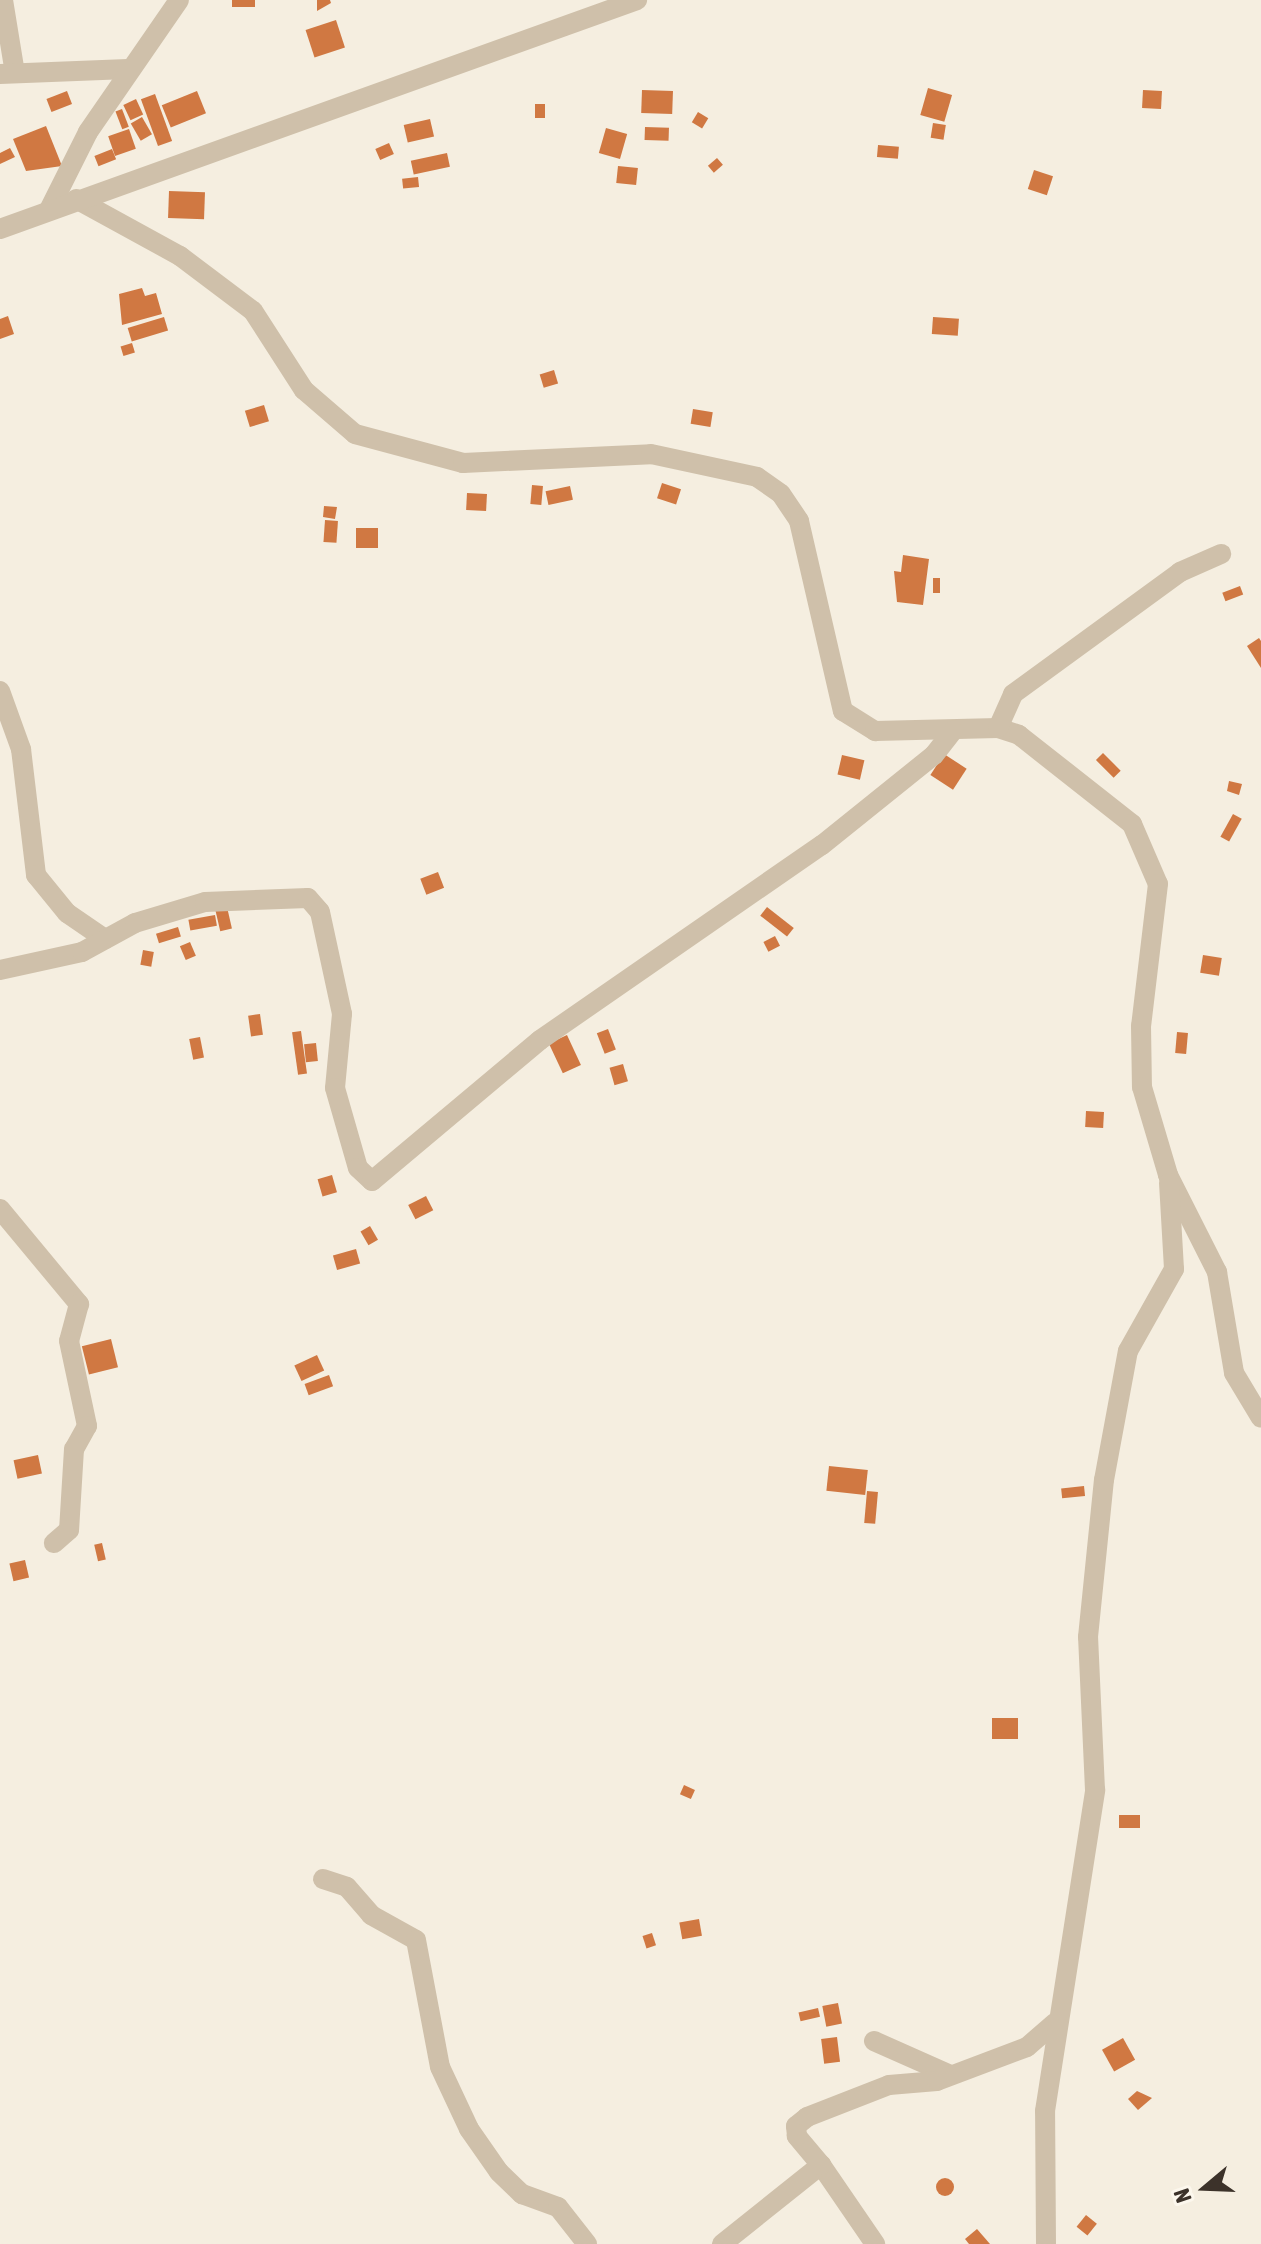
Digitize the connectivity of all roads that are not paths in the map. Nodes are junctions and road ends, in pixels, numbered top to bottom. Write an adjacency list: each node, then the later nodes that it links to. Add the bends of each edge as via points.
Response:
1 (3, 0): 5 (street)
2 (179, 0): 4 (street)
3 (637, 0): 6 (street)
4 (128, 69): 5 (street); 7 (street)
5 (8, 73)
6 (76, 199): 7 (street); 12 (street, via 180,256 253,311 304,390 355,434 463,463 651,454 757,477 781,494 799,521 843,711 875,731)
7 (49, 210): 8 (street)
8 (0, 229)
9 (1221, 554): 11 (street, via 1180,572 1013,694)
10 (0, 691): 13 (street, via 21,749 36,875 67,913)
11 (998, 728): 12 (street); 15 (street, via 1077,778 1132,824 1149,850 1159,918 1141,1026 1142,1087)
12 (953, 731): 13 (street, via 934,755 822,845 540,1040 372,1181 358,1168 335,1088 342,1014 315,902 292,896 205,902)
13 (105, 939): 14 (street, via 82,952)
14 (0, 970)
15 (1168, 1175): 17 (street, via 1217,1272 1227,1353); 20 (street, via 1174,1269 1128,1351 1104,1480 1088,1637 1095,1790)
16 (0, 1209): 18 (street, via 79,1304 69,1341 87,1426 74,1449 69,1530)
17 (1261, 1418)
18 (54, 1543)
19 (323, 1879): 25 (street, via 347,1887 371,1915 416,1940 440,2067 469,2129 499,2172 522,2194 558,2207)
20 (1055, 2023): 22 (street, via 1027,2047); 24 (street, via 1045,2111)
21 (874, 2041): 22 (street)
22 (948, 2074): 23 (street, via 889,2085 807,2117 796,2126 797,2136)
23 (821, 2165): 26 (street); 27 (street)
24 (1046, 2237): 28 (street)
25 (587, 2244)
26 (722, 2244)
27 (875, 2244)
28 (1029, 2244)

